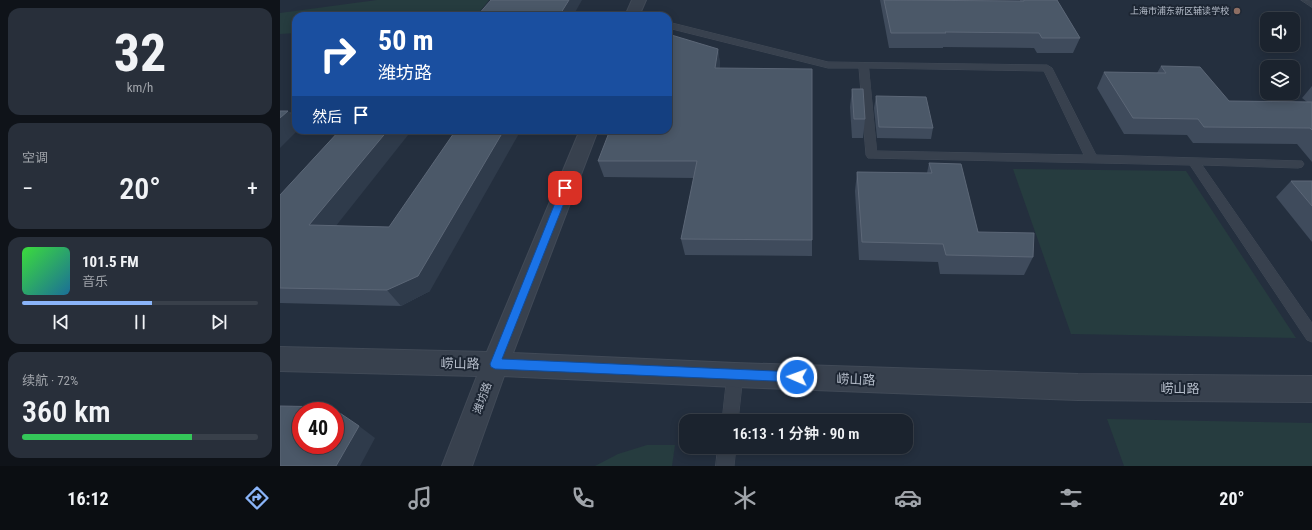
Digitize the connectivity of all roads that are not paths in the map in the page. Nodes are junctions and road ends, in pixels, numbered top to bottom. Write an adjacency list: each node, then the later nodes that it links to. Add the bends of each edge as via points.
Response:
1 (638, 0): 4 (street)
2 (1305, 0): 3 (lane)
3 (1312, 5)
4 (634, 12)
5 (672, 26): 6 (lane, via 828,65)
6 (864, 66): 10 (lane, via 1047,68); 10 (lane, via 872,155)
7 (280, 116): 8 (lane)
8 (292, 116)
9 (587, 134): 15 (street, 潍坊路)
10 (1092, 159): 11 (lane)
11 (1193, 161): 12 (lane); 13 (lane)
12 (1298, 164)
13 (1312, 335)
14 (280, 359): 15 (street, 崂山路)
15 (495, 364): 16 (street, 崂山路); 20 (street, 潍坊路)
16 (735, 375): 17 (street, 崂山路, via 1078,387); 18 (lane)
17 (1312, 389)
18 (731, 414)
19 (726, 454): 21 (lane)
20 (457, 466)
21 (725, 466)

